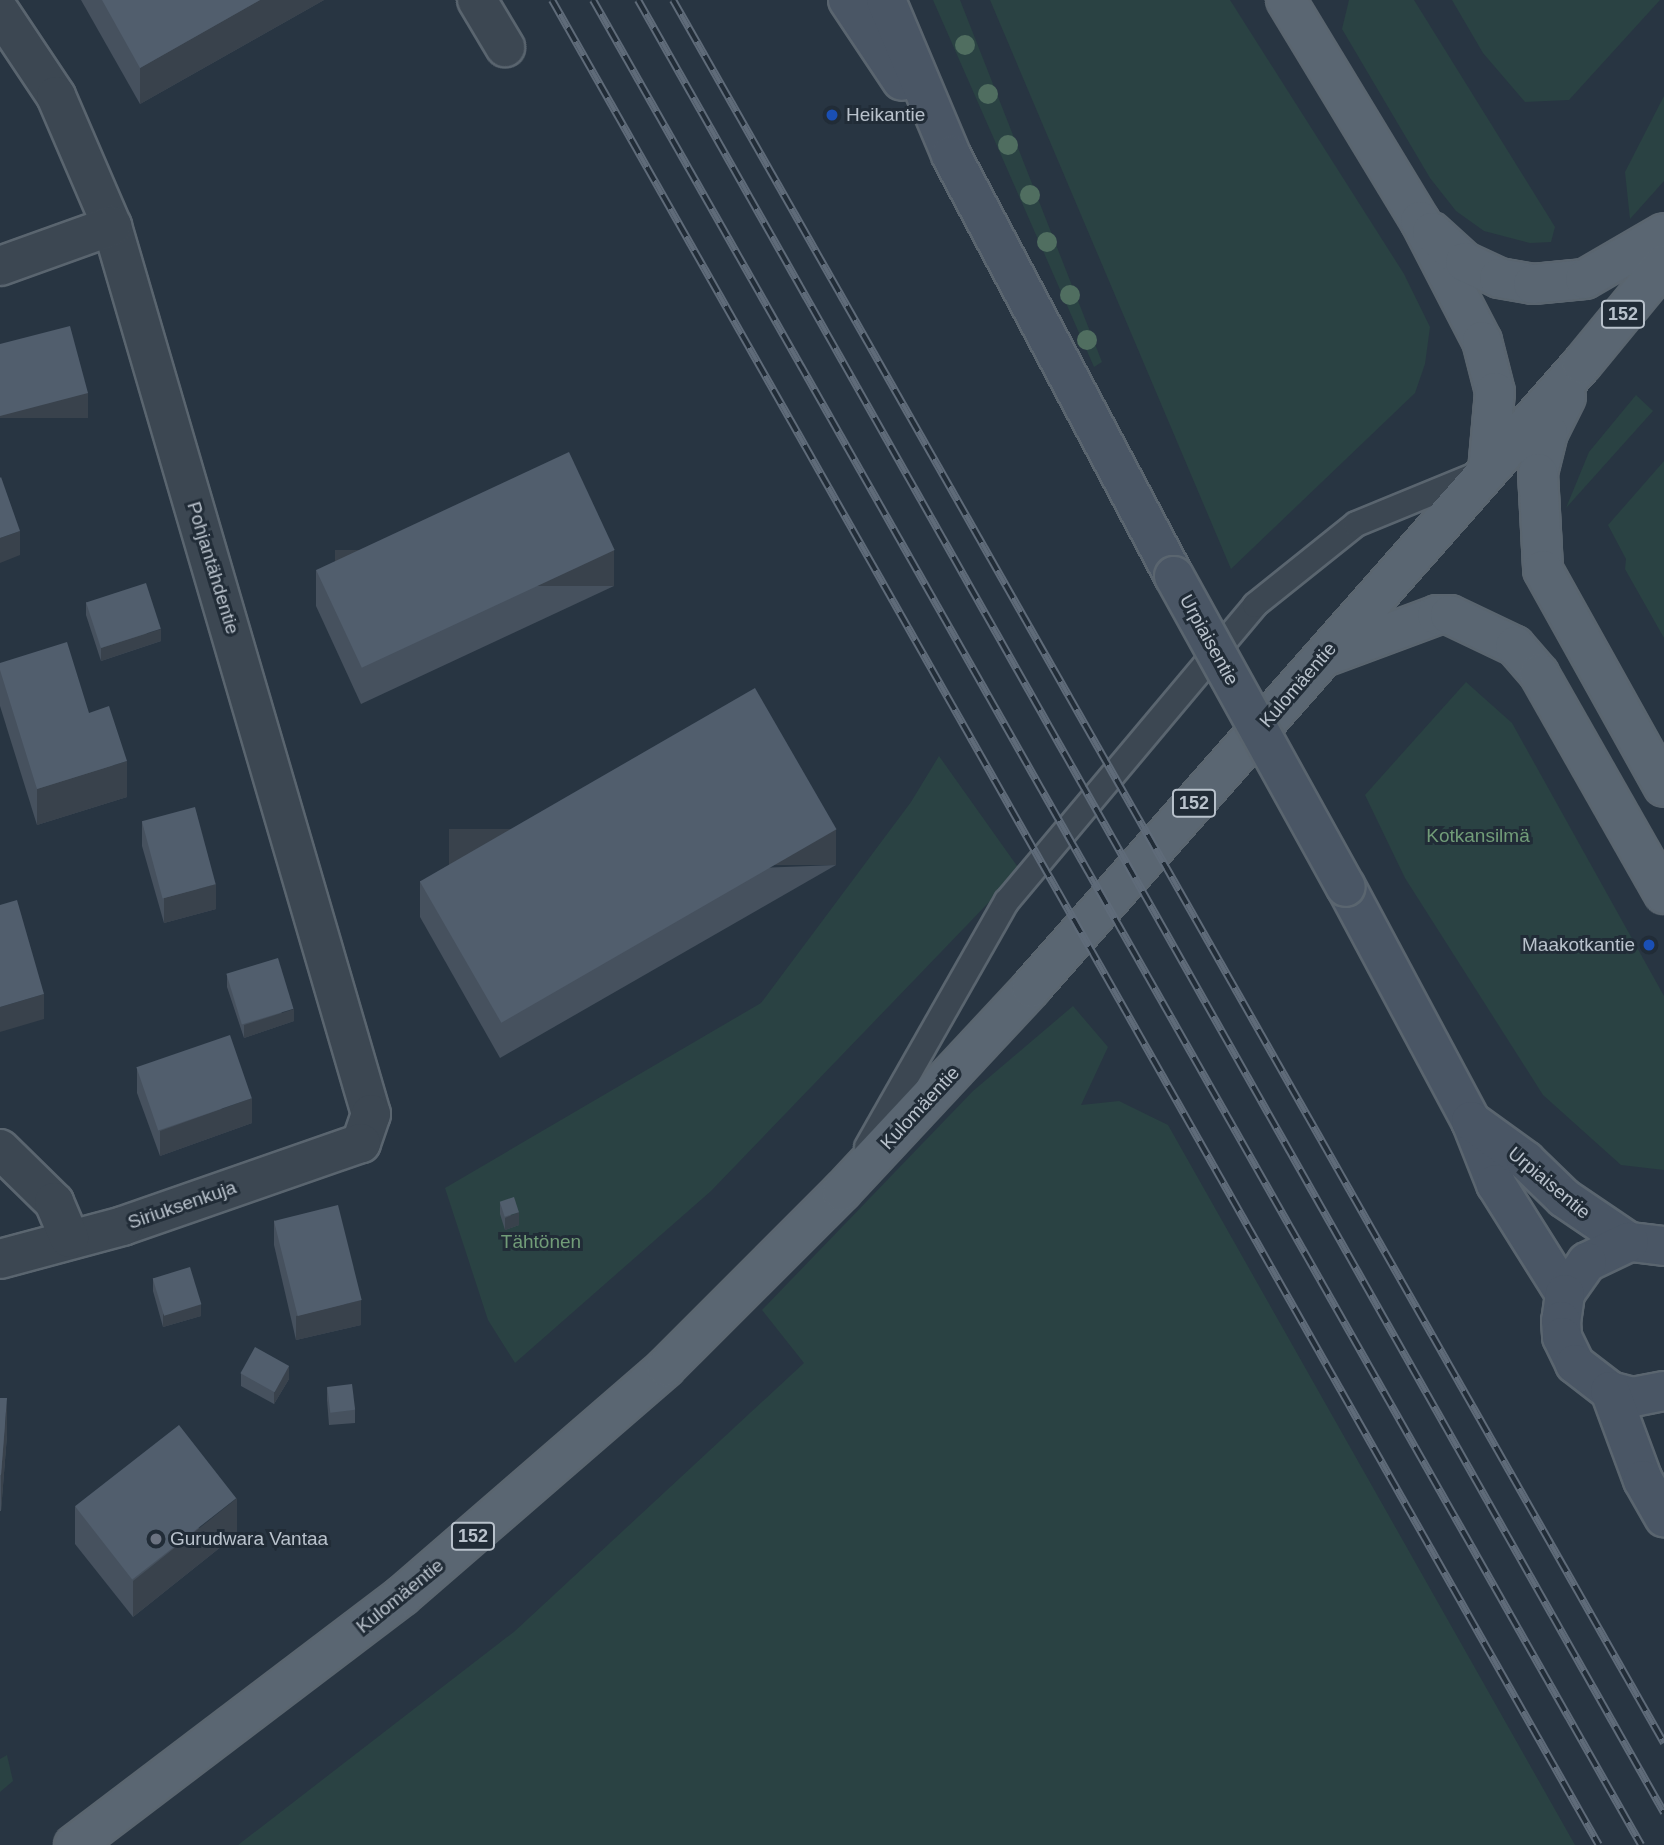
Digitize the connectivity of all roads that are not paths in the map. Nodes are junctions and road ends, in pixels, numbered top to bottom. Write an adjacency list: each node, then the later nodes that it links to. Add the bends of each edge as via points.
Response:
1 (477, 0): 6 (street)
2 (848, 0): 7 (main road, Urpiaisentie)
3 (886, 0): 7 (main road, Urpiaisentie)
4 (1289, 1): 8 (main road)
5 (0, 12): 9 (street, Pohjantähdentie, via 56,96)
6 (505, 47)
7 (951, 155): 18 (main road, Urpiaisentie, bridge)
8 (1420, 221): 10 (main road, via 1465,262 1499,278 1533,284 1585,279); 14 (main road, via 1482,341 1495,392)
9 (111, 226): 12 (street); 19 (street, Pohjantähdentie, via 372,1114)
10 (1664, 233)
11 (1664, 264): 13 (main road, Kulomäentie / 152)
12 (0, 265)
13 (1582, 364): 14 (main road, Kulomäentie / 152); 16 (main road, via 1548,433 1538,473 1543,570)
14 (1488, 470): 15 (main road, Kulomäentie / 152); 21 (lane, via 1356,524 1255,605 1007,901)
15 (1321, 658): 17 (main road, via 1437,615 1450,615 1515,646 1539,674); 21 (main road, Kulomäentie / 152, via 1049,969)
16 (1664, 787)
17 (1664, 894)
18 (1471, 1121): 23 (main road, Urpiaisentie, via 1526,1161 1564,1198); 25 (main road, Urpiaisentie, via 1496,1184)
19 (361, 1143): 22 (street, Siriuksenkuja, via 123,1226)
20 (0, 1149): 22 (street, via 54,1202)
21 (842, 1191): 29 (main road, Kulomäentie / 152, via 666,1367 530,1488 402,1596)
22 (69, 1238): 24 (street, Siriuksenkuja)
23 (1647, 1244): 25 (main road, Urpiaisentie, via 1587,1262)
24 (0, 1259)
25 (1565, 1294): 26 (main road, via 1561,1321 1566,1346 1575,1364)
26 (1610, 1391): 27 (main road, via 1633,1397); 28 (main road, via 1643,1480)
27 (1664, 1391)
28 (1664, 1517)
29 (74, 1845)

